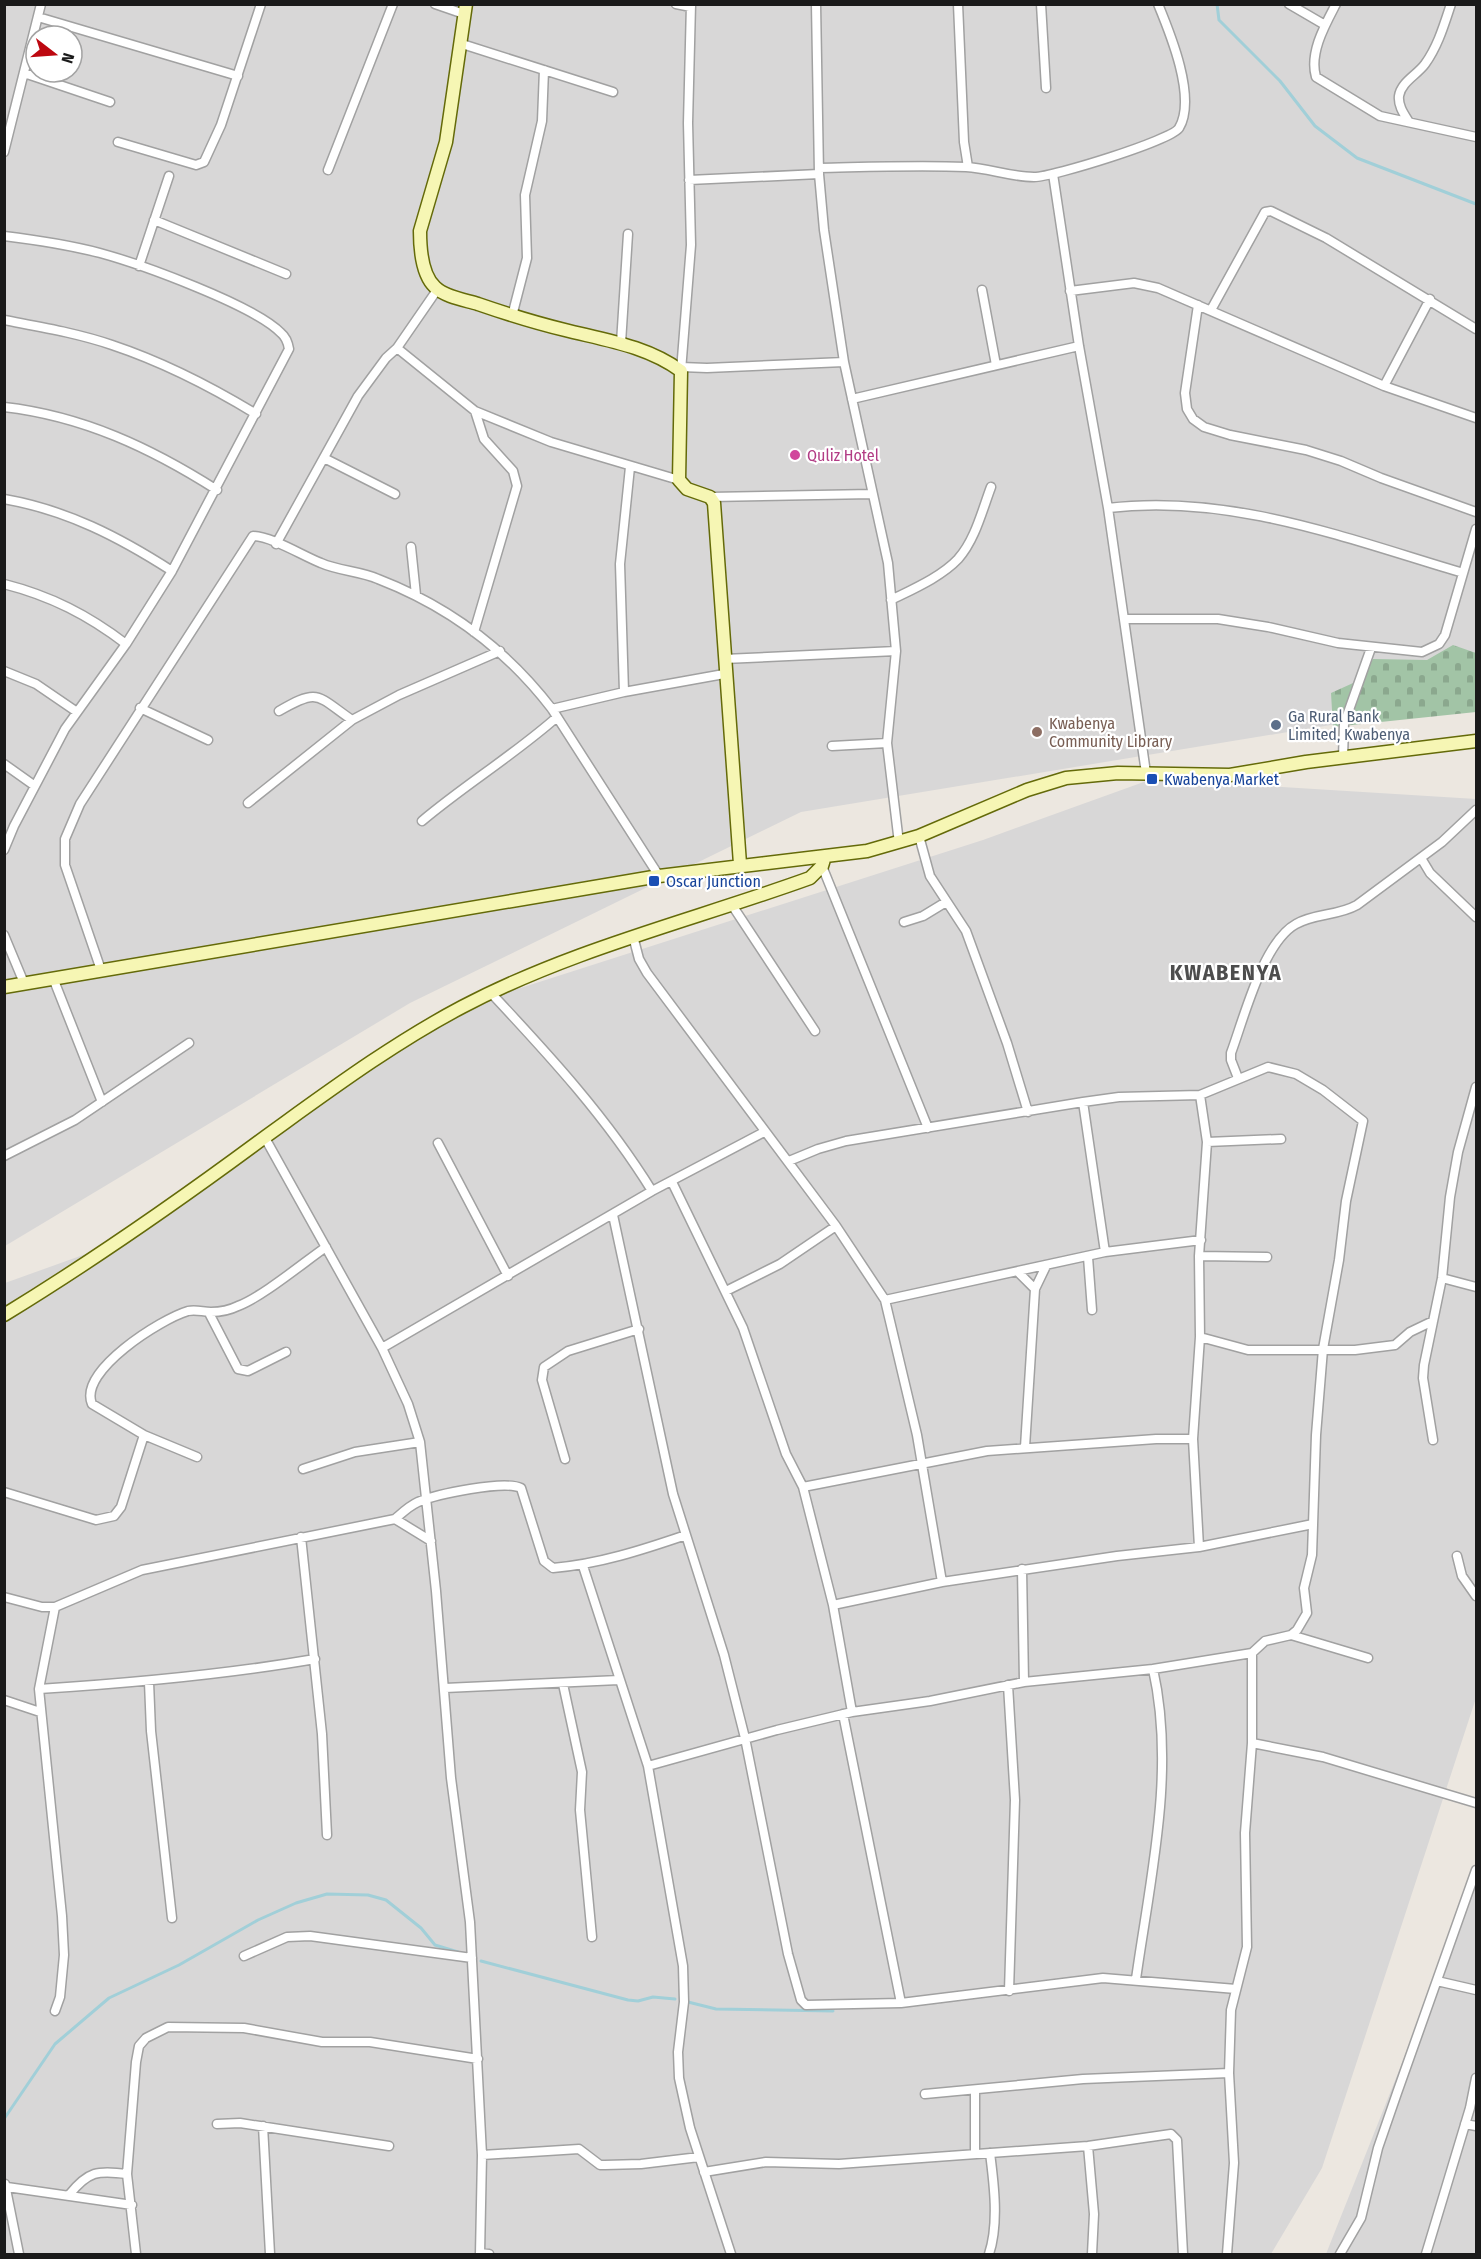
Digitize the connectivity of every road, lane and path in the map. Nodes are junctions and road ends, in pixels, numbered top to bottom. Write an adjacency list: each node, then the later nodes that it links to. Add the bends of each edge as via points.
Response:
1 (41, 4): 15 (street)
2 (261, 4): 21 (street)
3 (393, 4): 31 (street)
4 (435, 4): 14 (street)
5 (676, 4): 13 (street)
6 (816, 4): 32 (street)
7 (958, 4): 30 (street)
8 (1041, 4): 23 (street)
9 (1158, 4): 33 (street, via 1183,75 1183,119 1179,128 1173,135)
10 (1289, 4): 17 (street)
11 (1336, 4): 17 (street)
12 (1451, 4): 26 (street, via 1425,65 1401,90 1401,108)
13 (691, 6): 35 (street)
14 (465, 9): 18 (main road)
15 (38, 17): 16 (street); 21 (street)
16 (36, 24)
17 (1325, 26): 26 (street, via 1318,39 1316,77 1380,116)
18 (459, 43): 19 (street); 41 (main road, via 454,105 420,231 423,261)
19 (544, 70): 24 (street); 47 (street, via 542,122 525,195 527,258)
20 (24, 73): 29 (street)
21 (238, 76): 28 (street, via 204,162 196,165)
22 (57, 84): 25 (street)
23 (1046, 88)
24 (613, 92)
25 (110, 102)
26 (1409, 122): 27 (street)
27 (1476, 137)
28 (118, 142)
29 (4, 152)
30 (968, 167): 32 (street); 33 (street, via 1034,177)
31 (328, 170)
32 (819, 171): 35 (street); 53 (street)
33 (1053, 174): 43 (street)
34 (169, 176): 36 (street)
35 (689, 180): 55 (street, via 691,245)
36 (154, 220): 39 (street); 40 (street)
37 (628, 234): 50 (street)
38 (4, 236): 39 (street, via 70,246)
39 (139, 266): 60 (street, via 238,307 283,334 288,355)
40 (286, 274)
41 (437, 290): 47 (main road); 52 (street)
42 (982, 290): 54 (street)
43 (1070, 291): 45 (street, via 1146,284); 51 (street)
44 (1430, 299): 46 (street, via 1326,238 1271,211 1265,212); 49 (street); 56 (street)
45 (1198, 305): 46 (street); 72 (street, via 1185,393 1187,410 1193,419 1230,435 1341,461)
46 (1211, 310): 56 (street)
47 (512, 316): 50 (main road)
48 (4, 320): 60 (street, via 132,352 195,379)
49 (1476, 329)
50 (621, 343): 55 (main road)
51 (1079, 346): 54 (street); 71 (street)
52 (397, 348): 59 (street); 62 (street, via 368,381)
53 (844, 362): 55 (street); 57 (street)
54 (996, 365): 57 (street)
55 (681, 369): 64 (main road)
56 (1384, 386): 61 (street)
57 (852, 399): 68 (street)
58 (4, 407): 66 (street, via 44,413 113,434 168,460)
59 (475, 411): 63 (street, via 551,442); 82 (street, via 484,439 513,471 517,486)
60 (256, 414): 66 (street)
61 (1476, 418)
62 (324, 458): 67 (street); 74 (street)
63 (630, 467): 64 (street); 90 (street, via 620,564)
64 (679, 480): 69 (main road, via 692,491)
65 (991, 487): 80 (street, via 972,536 957,560)
66 (217, 490): 76 (street)
67 (395, 494)
68 (872, 494): 69 (street); 80 (street, via 888,563)
69 (710, 497): 87 (main road, via 714,503)
70 (4, 499): 76 (street, via 90,524)
71 (1108, 508): 77 (street, via 1137,504 1194,506 1280,519); 81 (street)
72 (1476, 512)
73 (1476, 529): 77 (street)
74 (276, 544): 79 (street, via 322,564 376,578); 91 (street, via 256,536 251,538)
75 (411, 547): 79 (street)
76 (172, 571): 83 (street)
77 (1463, 573): 84 (street, via 1451,620 1439,644 1422,652)
78 (4, 584): 83 (street, via 66,604)
79 (416, 594): 82 (street, via 445,609)
80 (891, 600): 86 (street)
81 (1125, 619): 84 (street, via 1218,619); 103 (street)
82 (474, 632): 85 (street)
83 (126, 644): 94 (street)
84 (1371, 648): 101 (street, via 1344,724)
85 (500, 651): 92 (street); 96 (street)
86 (896, 651): 87 (street); 99 (street)
87 (724, 659): 89 (main road)
88 (4, 671): 94 (street, via 36,684)
89 (724, 674): 90 (street); 115 (main road)
90 (624, 692): 92 (street)
91 (140, 708): 97 (street); 125 (street, via 80,804 65,839 65,865)
92 (552, 709): 95 (street)
93 (279, 711): 96 (street, via 306,696 315,696)
94 (77, 712): 104 (street)
95 (557, 717): 107 (street); 116 (street)
96 (352, 720): 105 (street)
97 (208, 740)
98 (1476, 741): 101 (main road)
99 (887, 743): 100 (street); 111 (street)
100 (832, 746)
101 (1343, 758): 103 (main road, via 1230,775)
102 (4, 764): 104 (street)
103 (1146, 774): 110 (main road, via 1098,774 1055,780)
104 (35, 786): 108 (street)
105 (248, 803)
106 (1476, 810): 113 (street)
107 (422, 821)
108 (14, 826): 109 (street); 112 (street)
109 (4, 832)
110 (919, 836): 111 (main road); 117 (street, via 930,876)
111 (899, 843): 114 (main road)
112 (4, 850)
113 (1421, 858): 119 (street, via 1430,873); 132 (street, via 1345,912 1300,922 1281,936 1267,956 1231,1053)
114 (824, 861): 115 (main road); 118 (main road, via 810,878); 138 (street)
115 (740, 864): 116 (main road)
116 (658, 876): 125 (main road)
117 (946, 902): 120 (street); 137 (street, via 966,931)
118 (732, 906): 122 (main road); 130 (street)
119 (1476, 917)
120 (904, 922)
121 (4, 935): 123 (street)
122 (633, 936): 129 (main road); 139 (street, via 647,973)
123 (14, 960): 124 (street); 128 (street)
124 (5, 963)
125 (101, 970): 126 (main road)
126 (53, 978): 128 (main road); 135 (street)
127 (6, 983): 128 (main road)
128 (24, 983)
129 (491, 993): 140 (main road, via 414,1033); 147 (street, via 583,1094)
130 (815, 1031)
131 (189, 1042): 135 (street)
132 (1238, 1078): 134 (street); 171 (street, via 1268,1068 1289,1071 1323,1090 1363,1121)
133 (1476, 1088): 159 (street, via 1458,1152)
134 (1200, 1095): 136 (street); 142 (street)
135 (102, 1102): 144 (street)
136 (1083, 1102): 137 (street); 152 (street)
137 (1028, 1112): 138 (street)
138 (928, 1128): 145 (street, via 846,1142)
139 (764, 1132): 145 (street); 146 (street)
140 (264, 1138): 151 (street); 166 (main road, via 122,1241)
141 (1281, 1138): 142 (street)
142 (1207, 1142): 150 (street)
143 (438, 1143): 158 (street)
144 (4, 1156)
145 (789, 1161): 149 (street)
146 (672, 1182): 147 (street); 162 (street)
147 (652, 1191): 148 (street)
148 (613, 1215): 158 (street); 168 (street)
149 (836, 1226): 162 (street, via 780,1264); 163 (street)
150 (1201, 1240): 152 (street); 153 (street)
151 (326, 1247): 165 (street, via 239,1306); 170 (street)
152 (1105, 1252): 154 (street)
153 (1199, 1256): 155 (street); 169 (street)
154 (1088, 1257): 156 (street); 164 (street)
155 (1267, 1257)
156 (1046, 1266): 157 (street); 161 (street)
157 (1018, 1272): 161 (street); 163 (street)
158 (508, 1276): 170 (street)
159 (1442, 1278): 160 (street); 167 (street)
160 (1476, 1287)
161 (1035, 1289): 177 (street)
162 (726, 1291): 182 (street)
163 (885, 1300): 180 (street)
164 (1092, 1310)
165 (208, 1312): 172 (street, via 238,1370 248,1371); 173 (street, via 193,1310 167,1319 143,1334 113,1359 94,1384 92,1404)
166 (4, 1315)
167 (1433, 1321): 171 (street, via 1390,1347); 175 (street, via 1424,1378)
168 (639, 1329): 179 (street, via 568,1351 544,1367 542,1380); 187 (street, via 673,1494)
169 (1200, 1337): 171 (street, via 1248,1350); 174 (street)
170 (381, 1348): 176 (street, via 408,1404)
171 (1323, 1349): 186 (street)
172 (285, 1352)
173 (144, 1435): 178 (street); 183 (street, via 121,1507 114,1516 96,1520)
174 (1194, 1439): 177 (street); 190 (street)
175 (1433, 1440)
176 (420, 1442): 181 (street, via 356,1452); 184 (street)
177 (1025, 1447): 180 (street)
178 (197, 1457)
179 (564, 1459)
180 (921, 1462): 182 (street); 194 (street)
181 (303, 1469)
182 (802, 1487): 197 (street)
183 (4, 1492)
184 (426, 1500): 185 (street); 189 (street); 192 (street, via 516,1485 524,1492 546,1564 553,1568)
185 (395, 1519): 188 (street); 189 (street)
186 (1313, 1524): 190 (street); 199 (street, via 1312,1562 1304,1588 1307,1613)
187 (686, 1535): 192 (street); 214 (street, via 715,1621)
188 (301, 1537): 198 (street, via 142,1570); 202 (street)
189 (431, 1541): 209 (street)
190 (1199, 1547): 193 (street)
191 (1457, 1556): 195 (street, via 1462,1576)
192 (583, 1566): 204 (street)
193 (1022, 1569): 194 (street); 206 (street)
194 (942, 1582): 197 (street)
195 (1476, 1596)
196 (4, 1598): 198 (street)
197 (833, 1605): 213 (street)
198 (56, 1607): 210 (street)
199 (1291, 1635): 200 (street, via 1265,1641); 201 (street)
200 (1252, 1653): 203 (street); 215 (street)
201 (1368, 1658)
202 (315, 1659): 205 (street); 218 (street)
203 (1153, 1670): 206 (street); 224 (street, via 1162,1719 1161,1784)
204 (619, 1680): 207 (street); 216 (street)
205 (149, 1682): 210 (street); 220 (street)
206 (1024, 1682): 208 (street)
207 (563, 1684): 209 (street); 221 (street, via 582,1772 580,1810)
208 (1008, 1685): 213 (street); 227 (street, via 1015,1800)
209 (445, 1688): 223 (street)
210 (39, 1689): 212 (street)
211 (4, 1700): 212 (street)
212 (40, 1712): 230 (street, via 63,1935 62,1980)
213 (848, 1713): 214 (street); 229 (street)
214 (745, 1738): 216 (street); 229 (street, via 801,2001 806,2005)
215 (1252, 1743): 217 (street, via 1323,1757); 226 (street, via 1245,1833 1246,1947)
216 (648, 1766): 245 (street, via 683,1966 679,2078)
217 (1476, 1803)
218 (327, 1834)
219 (1476, 1870): 225 (street)
220 (172, 1918)
221 (592, 1937)
222 (244, 1956): 223 (street, via 287,1937 310,1936)
223 (472, 1958): 231 (street)
224 (1136, 1979): 226 (street); 227 (street, via 1103,1978)
225 (1437, 1981): 228 (street); 260 (street, via 1378,2148 1361,2218)
226 (1236, 1989): 232 (street, via 1231,2010)
227 (1009, 1990): 229 (street)
228 (1476, 1990)
229 (901, 2003)
230 (55, 2011)
231 (478, 2059): 244 (street); 247 (street, via 370,2042 322,2042 243,2028 184,2026 159,2030 139,2046)
232 (1229, 2073): 234 (street, via 1083,2079); 259 (street, via 1234,2163)
233 (1476, 2078): 237 (street)
234 (975, 2091): 235 (street); 242 (street)
235 (925, 2094)
236 (217, 2124): 238 (street)
237 (1465, 2124): 239 (street); 261 (street)
238 (263, 2126): 240 (street); 253 (street)
239 (1476, 2126)
240 (389, 2146)
241 (1088, 2146): 243 (street); 257 (street, via 1094,2214); 258 (street, via 1171,2134 1177,2140)
242 (975, 2153): 243 (street); 246 (street, via 839,2164 766,2162)
243 (990, 2153): 256 (street, via 993,2224)
244 (482, 2155): 245 (street, via 579,2149 600,2165 612,2166); 254 (street)
245 (699, 2157): 246 (street)
246 (704, 2172): 255 (street)
247 (127, 2174): 249 (street, via 101,2171 81,2179); 250 (street)
248 (6, 2185): 249 (street); 251 (street)
249 (69, 2194): 250 (street)
250 (132, 2205): 252 (street)
251 (19, 2254)
252 (136, 2254)
253 (270, 2254)
254 (483, 2254)
255 (731, 2254)
256 (989, 2254)
257 (1092, 2254)
258 (1183, 2254)
259 (1227, 2254)
260 (1340, 2254)
261 (1426, 2254)

